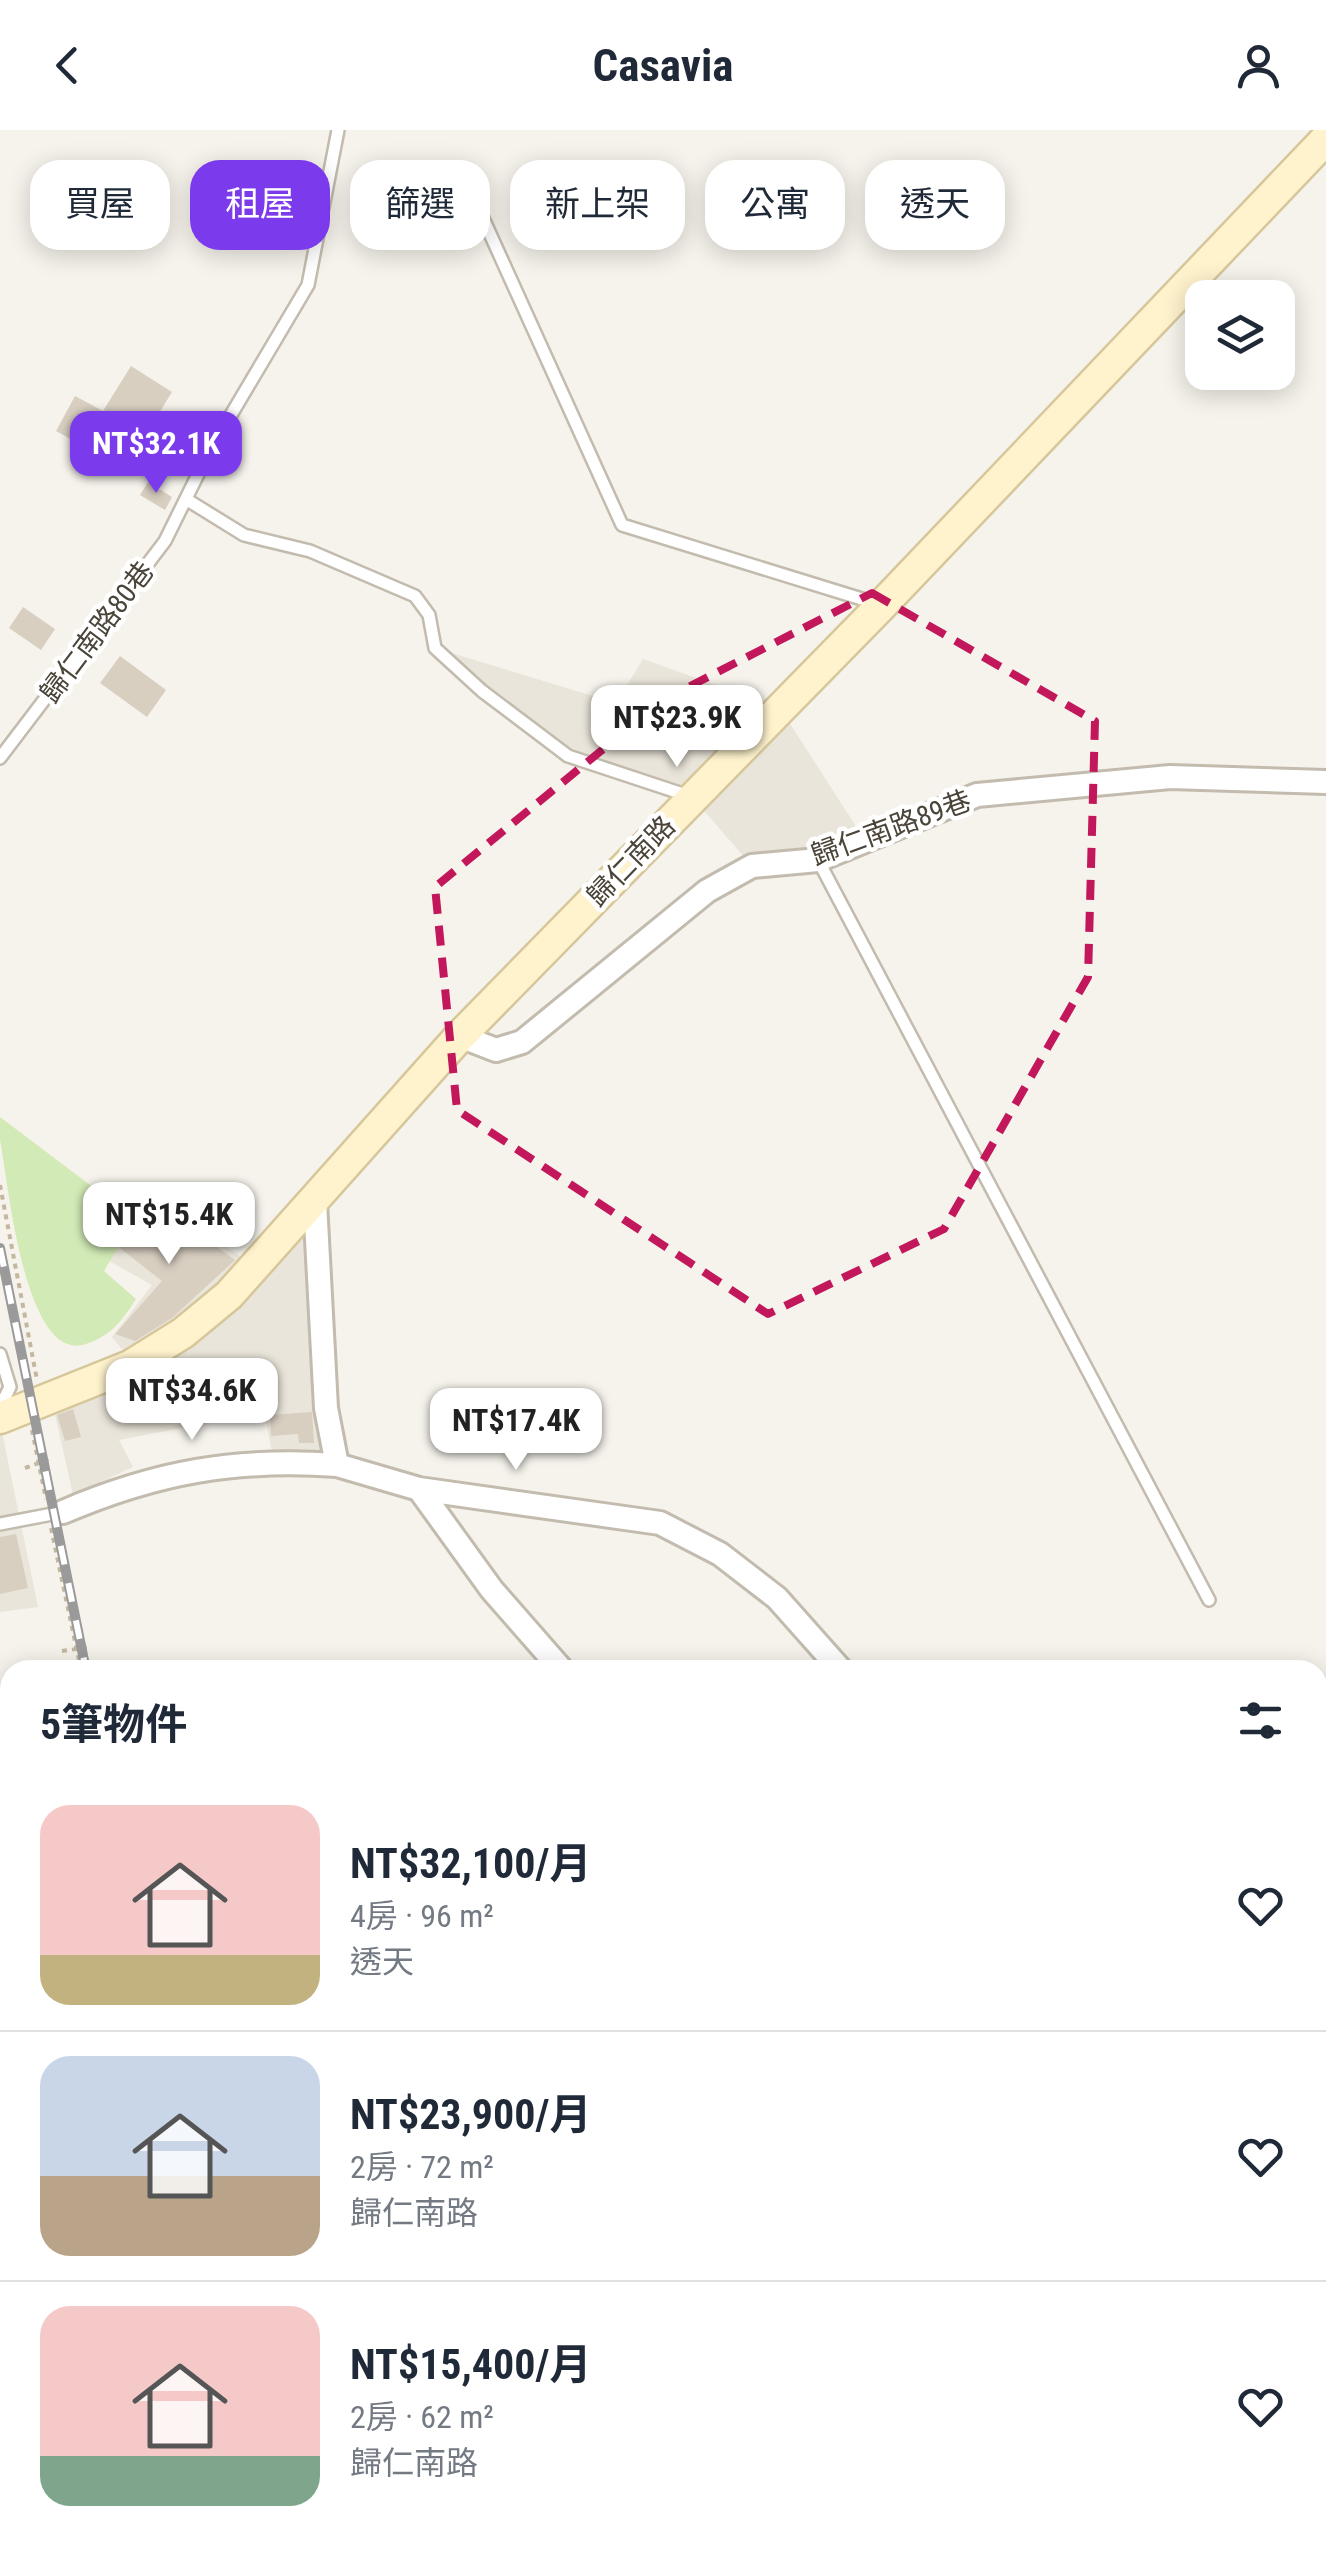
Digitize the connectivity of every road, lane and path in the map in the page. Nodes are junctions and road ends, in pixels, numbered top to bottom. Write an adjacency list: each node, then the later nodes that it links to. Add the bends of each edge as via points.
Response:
1 (338, 130): 4 (lane, 歸仁南路80巷, via 308,285 209,452)
2 (1326, 139): 5 (street, 歸仁南路)
3 (490, 234): 5 (lane, via 622,525)
4 (189, 501): 6 (lane, 歸仁南路80巷, via 166,541); 8 (lane, via 244,535 310,551 415,596 429,615 434,648 568,756)
5 (882, 605): 8 (street, 歸仁南路)
6 (0, 758)
7 (1326, 782): 9 (street, 歸仁南路89巷, via 1170,777 977,795)
8 (693, 798): 10 (street, 歸仁南路)
9 (818, 860): 10 (street, 歸仁南路89巷, via 752,866 707,891 522,1042 496,1050); 22 (lane)
10 (460, 1036): 12 (street, 歸仁南路)
11 (0, 1185): 14 (path)
12 (316, 1202): 14 (street, 歸仁南路, via 183,1334 130,1366); 17 (street, via 326,1408)
13 (0, 1354): 14 (lane)
14 (11, 1408): 16 (path)
15 (52, 1458): 16 (path)
16 (39, 1463): 18 (path); 20 (path)
17 (337, 1465): 19 (street); 20 (street, via 281,1461 179,1471)
18 (25, 1468)
19 (419, 1488): 27 (street, via 492,1590); 28 (street, via 660,1522 720,1554 777,1598)
20 (56, 1512): 21 (lane); 24 (path)
21 (0, 1524)
22 (1209, 1600)
23 (90, 1647): 24 (path)
24 (76, 1649): 25 (path); 26 (path)
25 (62, 1650)
26 (79, 1660)
27 (553, 1660)
28 (832, 1660)

